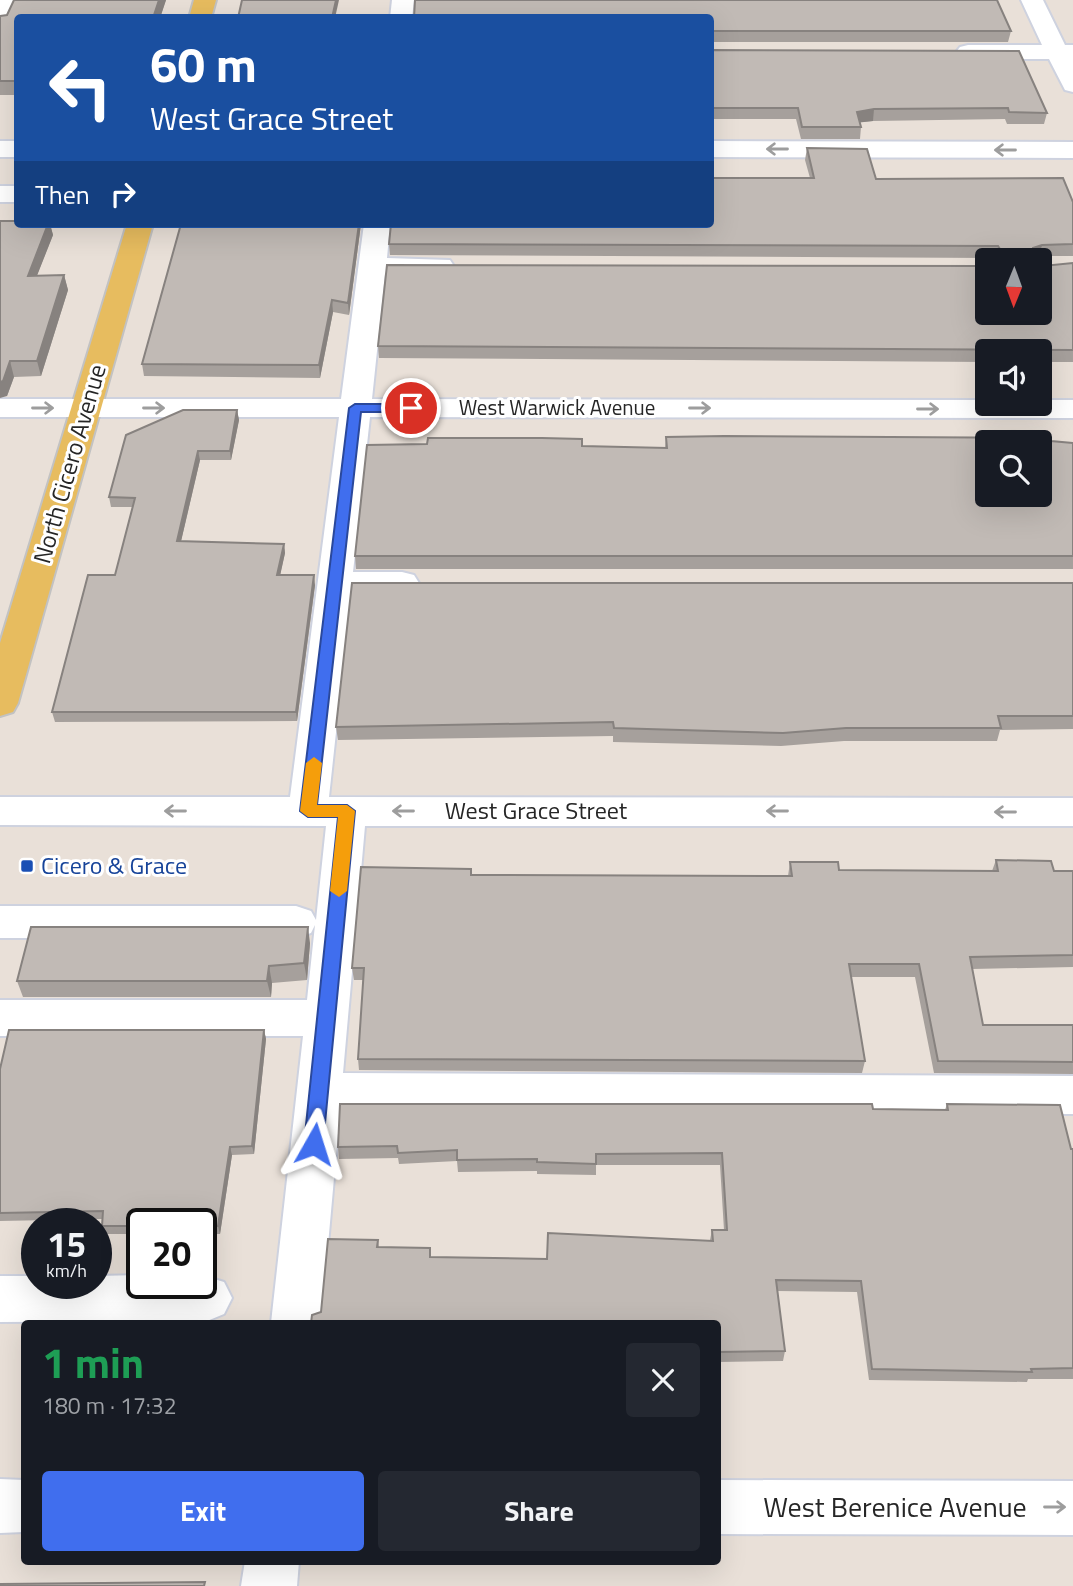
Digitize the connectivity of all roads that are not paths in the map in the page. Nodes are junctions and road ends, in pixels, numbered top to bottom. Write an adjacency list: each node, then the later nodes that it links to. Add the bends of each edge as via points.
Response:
1 (10, 0): 3 (street)
2 (1032, 0): 5 (street)
3 (0, 22)
4 (939, 52): 5 (street)
5 (1065, 52): 6 (street)
6 (1073, 85)
7 (714, 149): 8 (street, one-way to 7)
8 (1073, 150)
9 (139, 228): 14 (main road, North Cicero Avenue)
10 (377, 228): 11 (street)
11 (372, 265): 12 (street); 15 (street)
12 (470, 266)
13 (0, 408): 14 (street, West Warwick Avenue, one-way to 14)
14 (86, 408): 15 (street, West Warwick Avenue, one-way to 15); 19 (main road, North Cicero Avenue)
15 (355, 408): 16 (street, West Warwick Avenue, one-way to 16); 17 (street)
16 (1073, 409)
17 (335, 583): 18 (street); 21 (street)
18 (432, 583)
19 (0, 703)
20 (0, 811): 21 (street, West Grace Street, one-way to 20)
21 (327, 811): 22 (street, West Grace Street, one-way to 21); 26 (street)
22 (1073, 812)
23 (0, 922): 24 (street)
24 (296, 922)
25 (0, 1018): 26 (street)
26 (326, 1018): 27 (street)
27 (319, 1093): 28 (street); 31 (street)
28 (1073, 1095)
29 (126, 1298): 30 (street)
30 (0, 1299)
31 (296, 1320)
32 (0, 1506): 33 (street)
33 (21, 1506)
34 (721, 1507): 35 (street, West Berenice Avenue, one-way to 35)
35 (1073, 1507)
36 (271, 1565): 37 (street)
37 (269, 1586)

